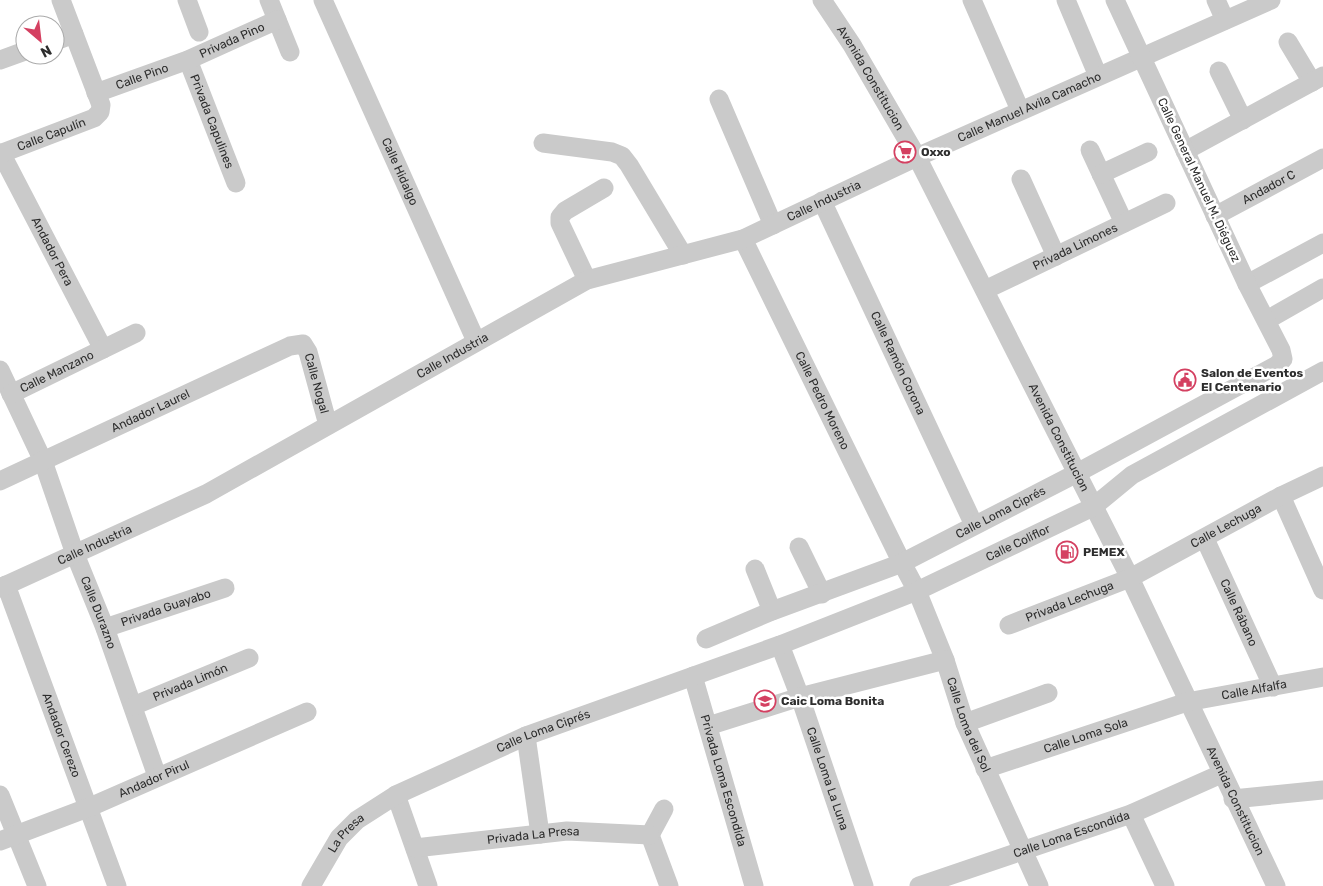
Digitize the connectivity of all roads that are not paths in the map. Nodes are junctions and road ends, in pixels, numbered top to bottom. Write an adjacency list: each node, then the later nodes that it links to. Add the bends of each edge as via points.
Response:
1 (61, 0): 14 (street)
2 (186, 0): 13 (street)
3 (269, 0): 11 (street)
4 (323, 0): 55 (street, Calle Hidalgo)
5 (822, 0): 34 (street, Avenida Constitucion)
6 (972, 0): 27 (street)
7 (1066, 0): 23 (street)
8 (1115, 0): 19 (street, Calle General Manuel M. Diéguez)
9 (1216, 0): 12 (street)
10 (1271, 0): 12 (street, Calle Manuel Avila Camacho)
11 (277, 20): 17 (street); 21 (street, Privada Pino)
12 (1225, 20): 19 (street, Calle Manuel Avila Camacho)
13 (199, 32)
14 (74, 34): 15 (street); 25 (street)
15 (65, 37)
16 (1288, 42): 24 (street)
17 (290, 52)
18 (15, 55): 20 (street)
19 (1141, 57): 23 (street, Calle Manuel Avila Camacho); 31 (street, Calle General Manuel M. Diéguez)
20 (0, 60)
21 (188, 60): 25 (street, Calle Pino); 38 (street, Privada Capulines)
22 (1218, 71): 28 (street)
23 (1098, 76): 27 (street, Calle Manuel Avila Camacho)
24 (1318, 79): 28 (street)
25 (96, 93): 33 (street, Calle Capulín, via 100,112 94,118)
26 (719, 99): 44 (street)
27 (1020, 110): 34 (street, Calle Manuel Avila Camacho)
28 (1242, 120): 31 (street)
29 (543, 143): 47 (street, via 622,156)
30 (1090, 150): 36 (street)
31 (1185, 151): 42 (street, Calle General Manuel M. Diéguez)
32 (1148, 152): 36 (street)
33 (1, 154): 57 (street, Andador Pera)
34 (917, 156): 40 (street, Calle Industria); 52 (street, Avenida Constitucion)
35 (1323, 158): 42 (street, Andador C)
36 (1101, 174): 43 (street)
37 (1021, 179): 48 (street)
38 (236, 183)
39 (604, 188): 49 (street, via 560,217)
40 (822, 202): 44 (street, Calle Industria); 68 (street, Calle Ramón Corona)
41 (1166, 203): 43 (street, Privada Limones)
42 (1216, 216): 50 (street, Calle General Manuel M. Diéguez)
43 (1124, 223): 48 (street, Privada Limones)
44 (773, 225): 45 (street, Calle Industria)
45 (742, 239): 47 (street, Calle Industria); 72 (street, Calle Pedro Moreno)
46 (1323, 243): 50 (street)
47 (683, 255): 49 (street, Calle Industria)
48 (1056, 256): 52 (street, Privada Limones)
49 (587, 280): 55 (street, Calle Industria)
50 (1247, 284): 53 (street, Calle General Manuel M. Diéguez)
51 (1323, 288): 53 (street)
52 (985, 290): 63 (street, Avenida Constitucion)
53 (1267, 320): 58 (street, Calle General Manuel M. Diéguez)
54 (136, 333): 57 (street, Calle Manzano)
55 (476, 341): 61 (street, Calle Industria)
56 (303, 344): 61 (street, Calle Nogal); 62 (street, Andador Laurel, via 290,346)
57 (102, 350): 60 (street, Calle Manzano)
58 (1283, 359): 63 (street, Calle Loma Ciprés, via 1277,366)
59 (1323, 371): 67 (street, Calle Coliflor, via 1132,475)
60 (4, 381): 62 (street, Calle Durazno)
61 (328, 425): 71 (street, Calle Industria, via 206,494)
62 (43, 461): 65 (street, Andador Laurel); 71 (street, Calle Durazno)
63 (1077, 473): 67 (street, Avenida Constitucion); 68 (street, Calle Loma Ciprés)
64 (1323, 476): 66 (street, Calle Lechuga)
65 (0, 481)
66 (1281, 496): 69 (street, Calle Lechuga); 77 (street)
67 (1093, 507): 74 (street, Avenida Constitucion); 78 (street, Calle Coliflor)
68 (974, 525): 72 (street, Calle Loma Ciprés)
69 (1205, 539): 74 (street, Calle Lechuga); 89 (street, Calle Rábano)
70 (798, 548): 79 (street)
71 (75, 554): 75 (street, Calle Industria); 82 (street, Calle Durazno)
72 (902, 564): 78 (street, Calle Loma del Sol); 79 (street, Calle Loma Ciprés)
73 (755, 569): 80 (street)
74 (1130, 578): 81 (street, Privada Lechuga); 92 (street, Avenida Constitucion)
75 (3, 586): 105 (street, Andador Cerezo)
76 (225, 588): 82 (street, Privada Guayabo)
77 (1323, 590)
78 (918, 591): 84 (street, Calle Coliflor); 86 (street, Calle Loma del Sol)
79 (822, 594): 80 (street, Calle Loma Ciprés)
80 (772, 612): 83 (street, Calle Loma Ciprés)
81 (1009, 625)
82 (105, 628): 93 (street, Calle Durazno)
83 (706, 639)
84 (780, 645): 87 (street, Calle Coliflor); 91 (street, Calle Loma La Luna)
85 (248, 658): 93 (street, Privada Limón)
86 (946, 660): 91 (street); 95 (street, Calle Loma del Sol)
87 (693, 676): 96 (street, Privada Loma Escondida); 97 (street, Calle Loma Ciprés)
88 (1323, 677): 89 (street, Calle Alfalfa)
89 (1273, 686): 92 (street, Calle Alfalfa)
90 (1048, 693): 95 (street)
91 (800, 697): 96 (street); 119 (street, Calle Loma La Luna)
92 (1187, 702): 98 (street, Calle Loma Sola); 99 (street, Avenida Constitucion)
93 (133, 706): 100 (street, Calle Durazno)
94 (308, 712): 100 (street, Andador Pirul)
95 (965, 723): 98 (street, Calle Loma del Sol)
96 (708, 726): 118 (street, Privada Loma Escondida)
97 (526, 736): 103 (street, Calle Loma Ciprés); 108 (street)
98 (985, 768): 112 (street, Calle Loma del Sol)
99 (1221, 774): 104 (street, Avenida Constitucion); 107 (street, Calle Loma Escondida)
100 (157, 776): 105 (street, Andador Pirul)
101 (1323, 790): 104 (street)
102 (0, 795): 110 (street)
103 (396, 795): 111 (street); 115 (street, La Presa, via 357,820 339,838)
104 (1233, 799): 123 (street, Avenida Constitucion)
105 (90, 807): 110 (street, Andador Pirul); 114 (street, Andador Cerezo)
106 (664, 809): 109 (street)
107 (1131, 814): 112 (street, Calle Loma Escondida); 122 (street)
108 (540, 834): 109 (street, Privada La Presa, via 567,831); 111 (street, Privada La Presa)
109 (650, 835): 117 (street)
110 (8, 838): 113 (street)
111 (415, 848): 116 (street)
112 (1023, 851): 120 (street, Calle Loma Escondida); 121 (street, Calle Loma del Sol)
113 (37, 886)
114 (118, 886)
115 (311, 886)
116 (428, 886)
117 (669, 886)
118 (754, 886)
119 (864, 886)
120 (919, 886)
121 (1039, 886)
122 (1165, 886)
123 (1276, 886)

